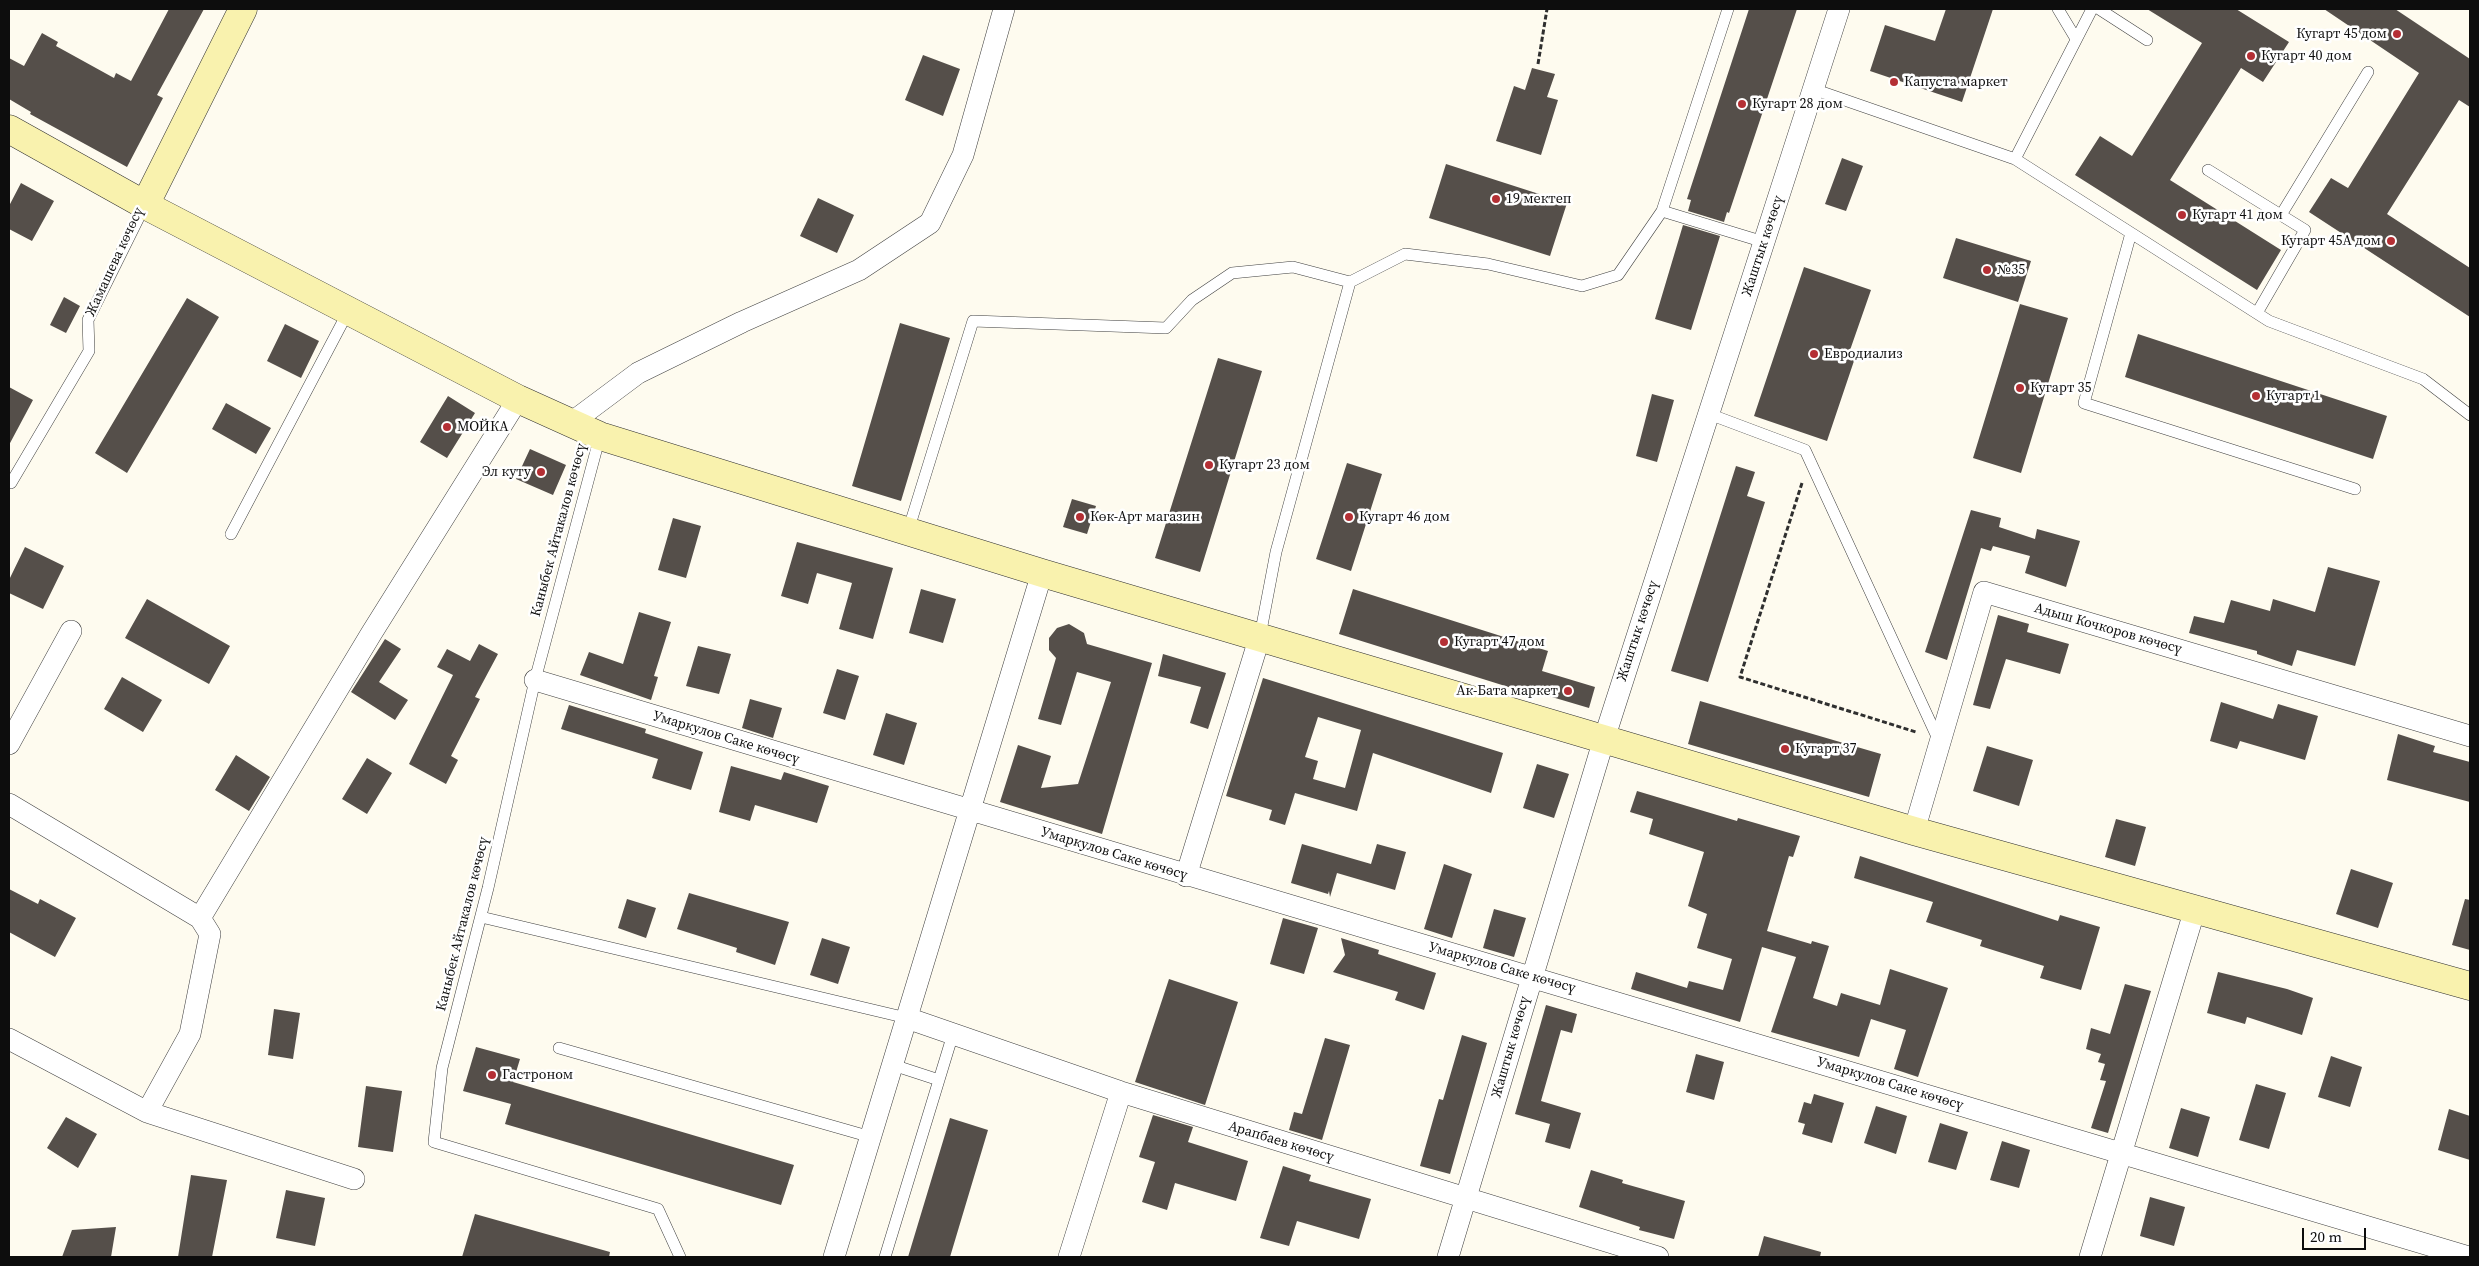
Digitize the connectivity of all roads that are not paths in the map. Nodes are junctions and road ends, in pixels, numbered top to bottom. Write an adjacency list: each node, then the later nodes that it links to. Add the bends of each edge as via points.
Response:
1 (243, 9): 15 (main road)
2 (1004, 9): 26 (street, via 964,155 930,223 859,270 638,373)
3 (1728, 9): 16 (lane)
4 (1839, 9): 11 (street, Жаштык көчөсү)
5 (2058, 9): 8 (lane)
6 (2092, 9): 8 (lane)
7 (2099, 9): 9 (lane)
8 (2076, 39): 13 (lane)
9 (2147, 40)
10 (2368, 72): 17 (lane)
11 (1813, 89): 13 (lane); 19 (street, Жаштык көчөсү)
12 (9, 130): 15 (main road, Жамашева көчөсү)
13 (2015, 159): 18 (lane)
14 (2208, 170): 17 (lane)
15 (145, 205): 21 (main road); 28 (lane, Жамашева көчөсү, via 88,320 89,351)
16 (1662, 211): 19 (lane); 20 (lane, via 1618,274 1582,286 1488,264 1406,254)
17 (2281, 215): 22 (lane, via 2305,230)
18 (2131, 233): 22 (lane); 29 (lane, via 2084,403)
19 (1764, 242): 24 (street, Жаштык көчөсү)
20 (1350, 282): 30 (lane, via 1293,268 1232,272 1192,300 1166,328 973,321); 34 (lane, via 1276,552)
21 (349, 310): 23 (main road); 31 (lane)
22 (2257, 313): 25 (lane, via 2269,321 2423,379)
23 (518, 399): 26 (main road); 46 (street, via 371,634)
24 (1708, 414): 37 (street, Жаштык көчөсү); 38 (lane, via 1804,450)
25 (2470, 415)
26 (571, 423): 27 (main road)
27 (600, 436): 30 (main road); 35 (lane, Каныбек Айтакалов көчөсү)
28 (10, 483)
29 (2355, 489)
30 (908, 532): 32 (main road)
31 (231, 534)
32 (1042, 573): 34 (main road); 41 (street)
33 (71, 631): 39 (street)
34 (1260, 636): 37 (main road); 43 (street)
35 (535, 680): 41 (street, Умаркулов Саке көчөсү); 45 (lane, Каныбек Айтакалов көчөсү)
36 (2470, 736): 38 (street, Адыш Кочкоров көчөсү, via 1984,592)
37 (1604, 739): 42 (main road); 47 (street, Жаштык көчөсү)
38 (1939, 740): 42 (street, Адыш Кочкоров көчөсү)
39 (9, 744)
40 (9, 804): 46 (street)
41 (970, 811): 43 (street, Умаркулов Саке көчөсү); 49 (street)
42 (1914, 831): 44 (main road)
43 (1186, 876): 47 (street, Умаркулов Саке көчөсү)
44 (2195, 909): 48 (main road); 58 (street)
45 (481, 917): 49 (lane); 61 (lane, Каныбек Айтакалов көчөсү, via 442,1068 434,1142 658,1209)
46 (200, 918): 56 (street, via 210,934 190,1034)
47 (1532, 976): 58 (street, Умаркулов Саке көчөсү); 60 (street, Жаштык көчөсү)
48 (2470, 986)
49 (907, 1018): 50 (street, Арапбаев көчөсү); 53 (street)
50 (953, 1034): 54 (lane); 55 (street, Арапбаев көчөсү)
51 (9, 1039): 56 (street)
52 (559, 1048): 57 (lane)
53 (893, 1065): 54 (lane); 57 (street)
54 (939, 1080): 63 (lane)
55 (1121, 1092): 60 (street, Арапбаев көчөсү); 64 (street)
56 (147, 1112): 59 (street)
57 (871, 1137): 62 (street)
58 (2122, 1153): 67 (street); 68 (street, Умаркулов Саке көчөсү)
59 (354, 1179)
60 (1466, 1199): 65 (street, Жаштык көчөсү); 66 (street, Арапбаев көчөсү)
61 (680, 1257)
62 (834, 1257)
63 (885, 1257)
64 (1069, 1257)
65 (1448, 1257)
66 (1658, 1257)
67 (2090, 1257)
68 (2469, 1257)

